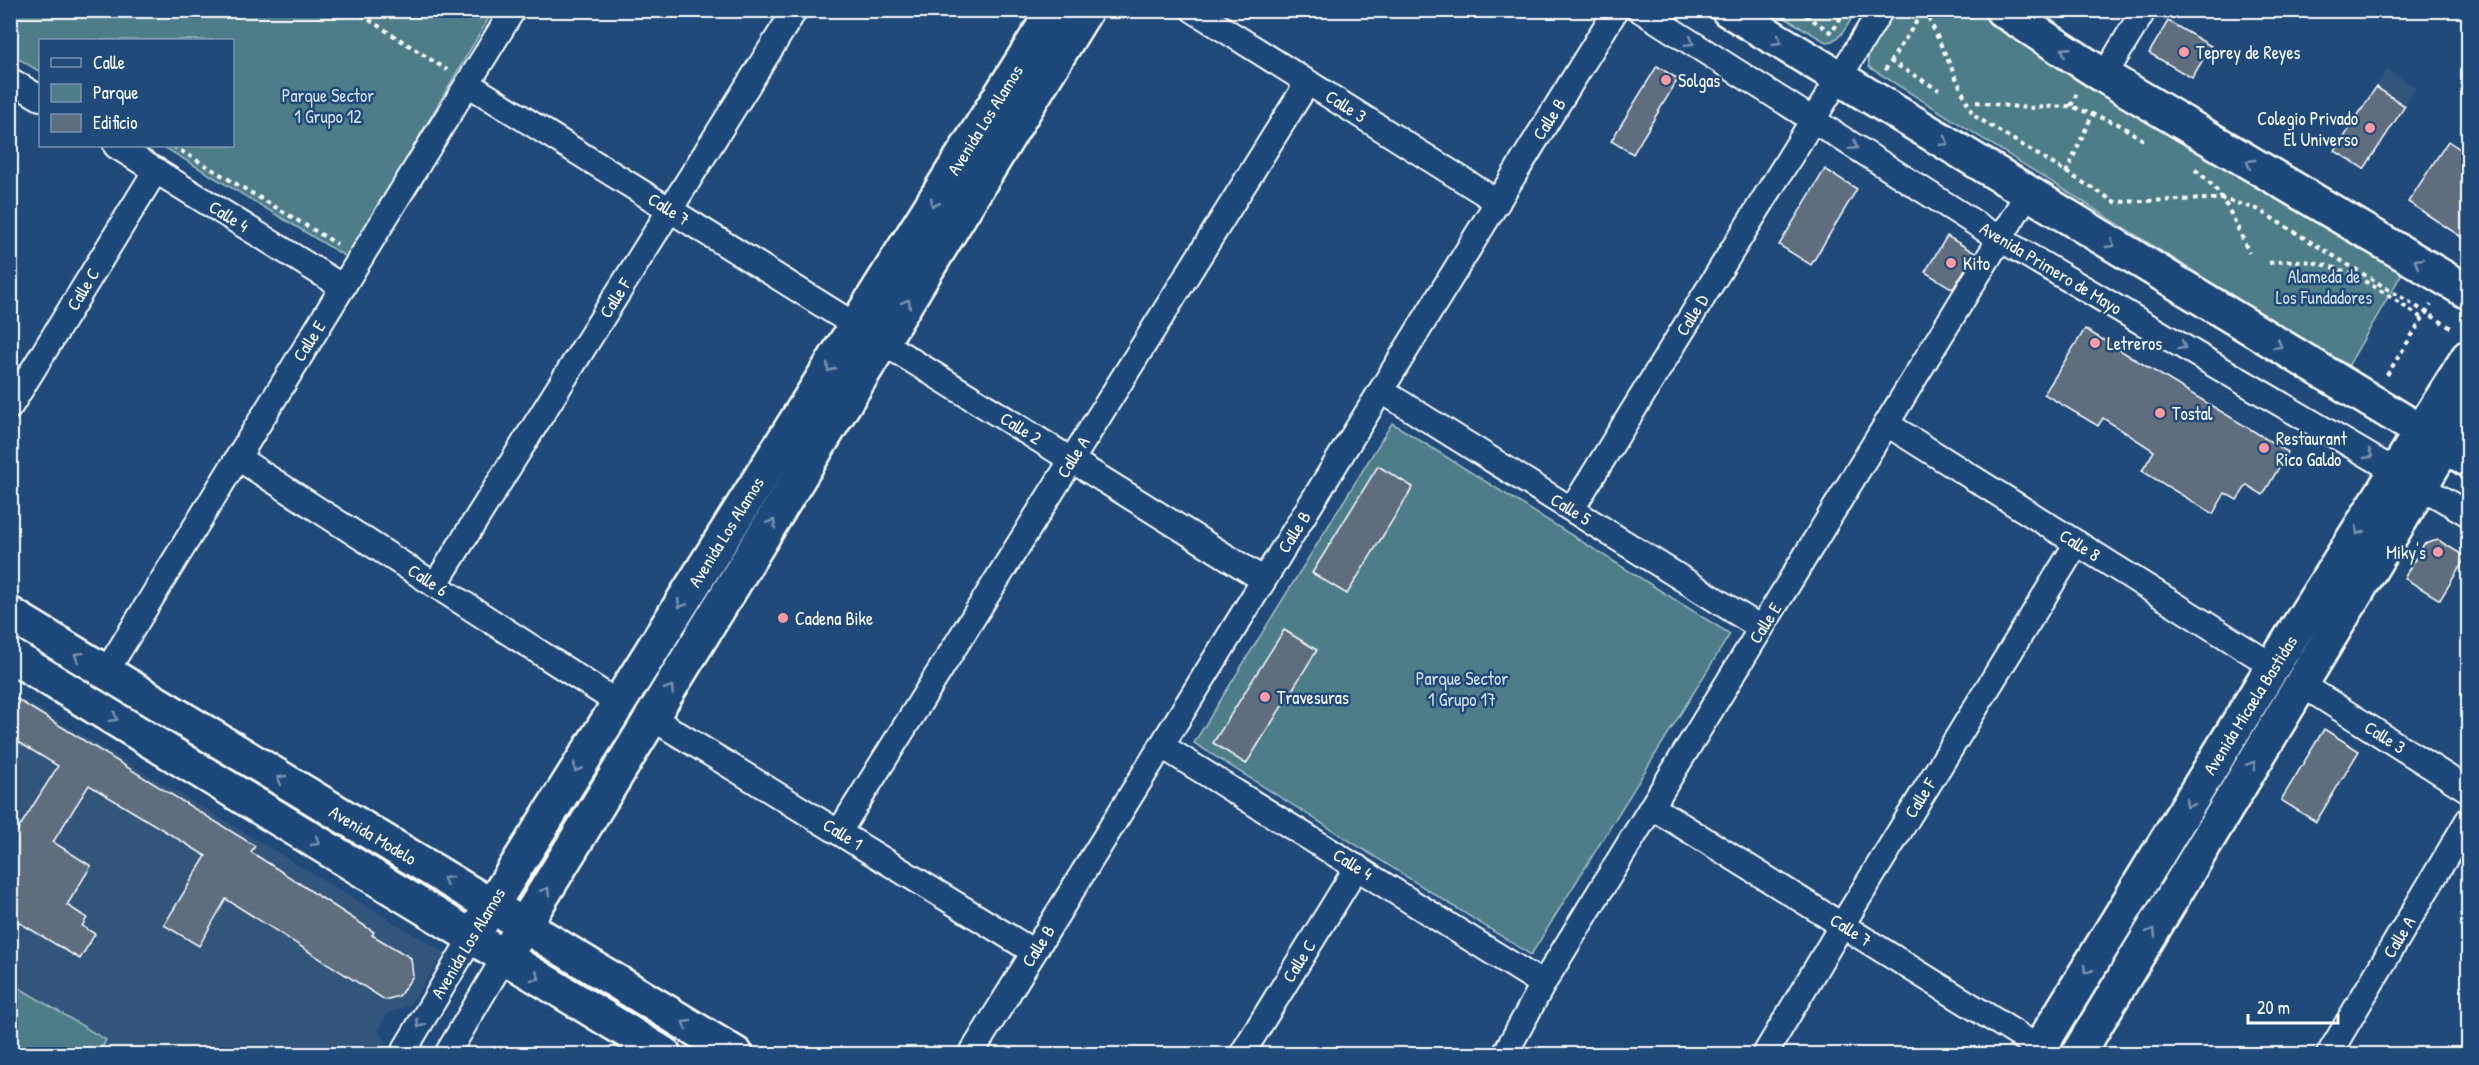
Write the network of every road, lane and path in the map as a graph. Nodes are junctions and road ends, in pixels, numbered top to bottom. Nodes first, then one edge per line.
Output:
1 (354, 10) edge
2 (513, 10) edge
3 (795, 10) edge
4 (1054, 10) edge
5 (1086, 10) edge
6 (1193, 10) edge
7 (1616, 10) edge
8 (1640, 10) edge
9 (1728, 10) edge
10 (1797, 10) edge
11 (1881, 10) edge
12 (1924, 10) edge
13 (2002, 10) edge
14 (2144, 10) edge
15 (1832, 33) dead end
16 (1890, 61) junction
17 (2104, 76) junction
18 (1839, 78) junction
19 (10, 80) edge
20 (1308, 82) junction
21 (468, 84) junction
22 (1939, 90) dead end
23 (1868, 96) junction
24 (39, 97) edge
25 (1976, 102) dead end
26 (2094, 113) junction
27 (1812, 120) junction
28 (2145, 141) dead end
29 (118, 147) edge
30 (175, 147) edge
31 (2192, 167) dead end
32 (156, 170) junction
33 (2066, 173) junction
34 (2038, 199) junction
35 (2223, 199) junction
36 (1498, 202) junction
37 (670, 210) junction
38 (2000, 239) junction
39 (348, 250) dead end
40 (2249, 253) dead end
41 (2269, 263) dead end
42 (2458, 285) edge
43 (343, 287) junction
44 (2426, 313) junction
45 (2423, 319) junction
46 (870, 334) junction
47 (2464, 346) edge
48 (1382, 390) junction
49 (2371, 401) junction
50 (10, 408) edge
51 (2469, 408) edge
52 (1887, 424) junction
53 (2445, 446) edge
54 (238, 458) junction
55 (1072, 460) junction
56 (2409, 478) junction
57 (1572, 509) junction
58 (2469, 514) edge
59 (2078, 543) junction
60 (1264, 580) junction
61 (435, 585) junction
62 (10, 614) edge
63 (1761, 628) junction
64 (10, 655) edge
65 (2273, 666) junction
66 (106, 672) junction
67 (2301, 684) junction
68 (618, 703) junction
69 (652, 718) junction
70 (1162, 746) junction
71 (2469, 790) edge
72 (1652, 807) junction
73 (2469, 820) edge
74 (839, 831) junction
75 (1357, 867) junction
76 (490, 906) junction
77 (1842, 924) junction
78 (524, 926) junction
79 (472, 937) junction
80 (1034, 952) junction
81 (504, 958) junction
82 (1543, 984) junction
83 (2042, 1052) edge
84 (402, 1054) edge
85 (447, 1054) edge
86 (664, 1054) edge
87 (736, 1054) edge
88 (971, 1054) edge
89 (1242, 1054) edge
90 (1505, 1054) edge
91 (1765, 1054) edge
92 (2078, 1054) edge
93 (2329, 1054) edge

1 - 21 path
2 - 21 street, Calle E
3 - 37 street, Calle F
4 -> 46 street, Avenida Los Alamos
46 -> 5 street, Avenida Los Alamos
6 - 20 street, Calle 3
7 - 36 street, Calle B
8 -> 27 street, Avenida Primero de Mayo
9 -> 18 street
10 - 15 path
11 - 18 street, Calle D
12 - 16 path
12 - 33 path
17 -> 13 street
14 - 17 street
16 - 22 path
16 - 23 path
42 -> 17 street
18 - 23 street
18 - 27 street, Calle D
19 - 24 street
20 - 36 street, Calle 3
20 - 55 street, Calle A
21 - 37 street, Calle 7
21 - 43 street, Calle E
23 -> 34 street
25 - 26 path
26 - 28 path
26 - 33 path
27 -> 38 street, Avenida Primero de Mayo
27 - 57 street, Calle D
29 - 32 street, Calle 4
30 - 39 path
31 - 35 path
32 - 43 street, Calle 4
32 - 50 street, Calle C
33 - 34 path
33 - 35 path
34 - 38 street, Calle E
34 -> 49 street
35 - 40 path
35 - 44 path
36 - 48 street, Calle B
37 - 46 street, Calle 7
37 - 61 street, Calle F
38 - 52 street, Calle E
38 -> 56 street, Avenida Primero de Mayo
41 - 45 path
42 - 44 path
43 - 54 street, Calle E
44 - 45 path
44 - 47 path
45 - 49 path
46 - 55 street, Calle 2
46 -> 68 street, Avenida Los Alamos
69 -> 46 street, Avenida Los Alamos
47 - 53 street, Avenida Micaela Bastidas
48 - 57 street, Calle 5
48 - 60 street, Calle B
49 - 53 street
51 - 53 street, Avenida Micaela Bastidas
52 - 59 street, Calle 8
52 - 63 street, Calle E
53 - 56 street, Avenida Micaela Bastidas
54 - 61 street, Calle 6
54 - 66 street, Calle E
55 - 60 street, Calle 2
55 - 74 street, Calle A
56 - 58 street, Avenida Primero de Mayo
56 -> 65 street, Avenida Micaela Bastidas
56 - 67 street, Avenida Micaela Bastidas
57 - 63 street, Calle 5
59 - 65 street, Calle 8
59 - 77 street, Calle F
60 - 70 street, Calle B
61 - 68 street, Calle 6
66 -> 62 street, Avenida Modelo
63 - 72 street, Calle E
64 -> 79 street, Avenida Modelo
65 -> 83 street, Avenida Micaela Bastidas
76 -> 66 street, Avenida Modelo
67 - 71 street, Calle 3
92 -> 67 street, Avenida Micaela Bastidas
68 -> 76 street, Avenida Los Alamos
69 - 74 street, Calle 1
78 -> 69 street, Avenida Los Alamos
70 - 75 street, Calle 4
70 - 80 street, Calle B
72 - 77 street, Calle 7
72 - 82 street, Calle E
73 - 93 street, Calle A
74 - 80 street, Calle 1
75 - 82 street, Calle 4
75 - 89 street, Calle C
76 - 78 street, Avenida Modelo
76 - 79 street, Avenida Los Alamos
77 - 83 street, Calle 7
77 - 91 street, Calle F
78 - 81 street, Avenida Los Alamos
87 -> 78 street, Avenida Modelo
79 - 81 street, Avenida Modelo
79 -> 84 street, Avenida Los Alamos
80 - 88 street, Calle B
81 - 85 street, Avenida Los Alamos
81 -> 86 street, Avenida Modelo
82 - 90 street, Calle E

